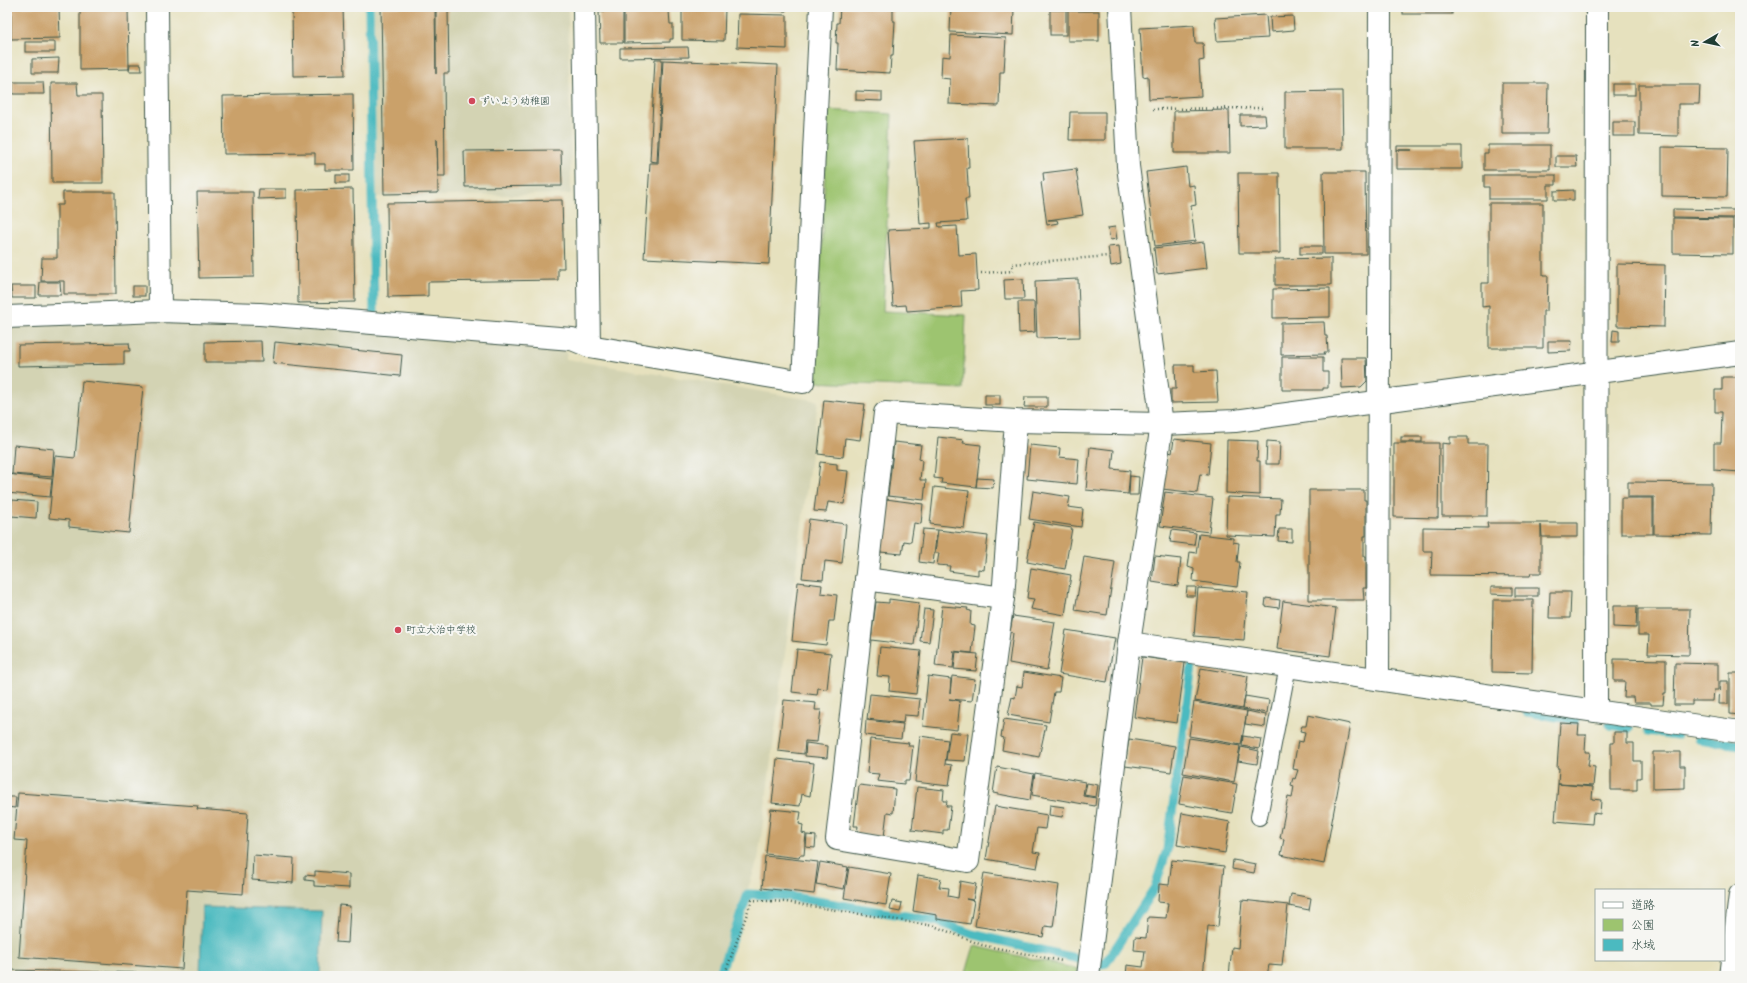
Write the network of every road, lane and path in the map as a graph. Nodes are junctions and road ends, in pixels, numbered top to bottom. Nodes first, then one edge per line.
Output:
1 (157, 7) edge
2 (584, 7) edge
3 (821, 7) edge
4 (1120, 7) edge
5 (1380, 7) edge
6 (1597, 7) edge
7 (1262, 108) dead end
8 (1125, 109) junction
9 (1109, 256) dead end
10 (981, 274) dead end
11 (160, 311) junction
12 (7, 317) edge
13 (589, 346) junction
14 (1740, 353) edge
15 (1597, 372) junction
16 (1380, 401) junction
17 (1016, 421) junction
18 (1162, 424) junction
19 (866, 579) junction
20 (1003, 598) junction
21 (1129, 643) junction
22 (1288, 666) junction
23 (1378, 679) junction
24 (1596, 711) junction
25 (1740, 732) edge
26 (1259, 817) dead end
27 (1740, 895) edge
28 (1089, 972) edge
29 (724, 976) edge
30 (1730, 976) edge

1 - 11 street
2 - 13 street
3 - 13 street
4 - 8 street
5 - 16 street
6 - 15 street
7 - 8 path
8 - 18 street
9 - 10 path
11 - 12 street
11 - 13 street
14 - 15 street
15 - 16 street
15 - 24 street
16 - 18 street
16 - 23 street
17 - 18 street
17 - 19 street
17 - 20 street
18 - 21 street
19 - 20 street
19 - 20 street
21 - 22 street
21 - 28 street
22 - 23 street
22 - 26 lane
23 - 24 street
24 - 25 street
27 - 30 street
28 - 29 path

